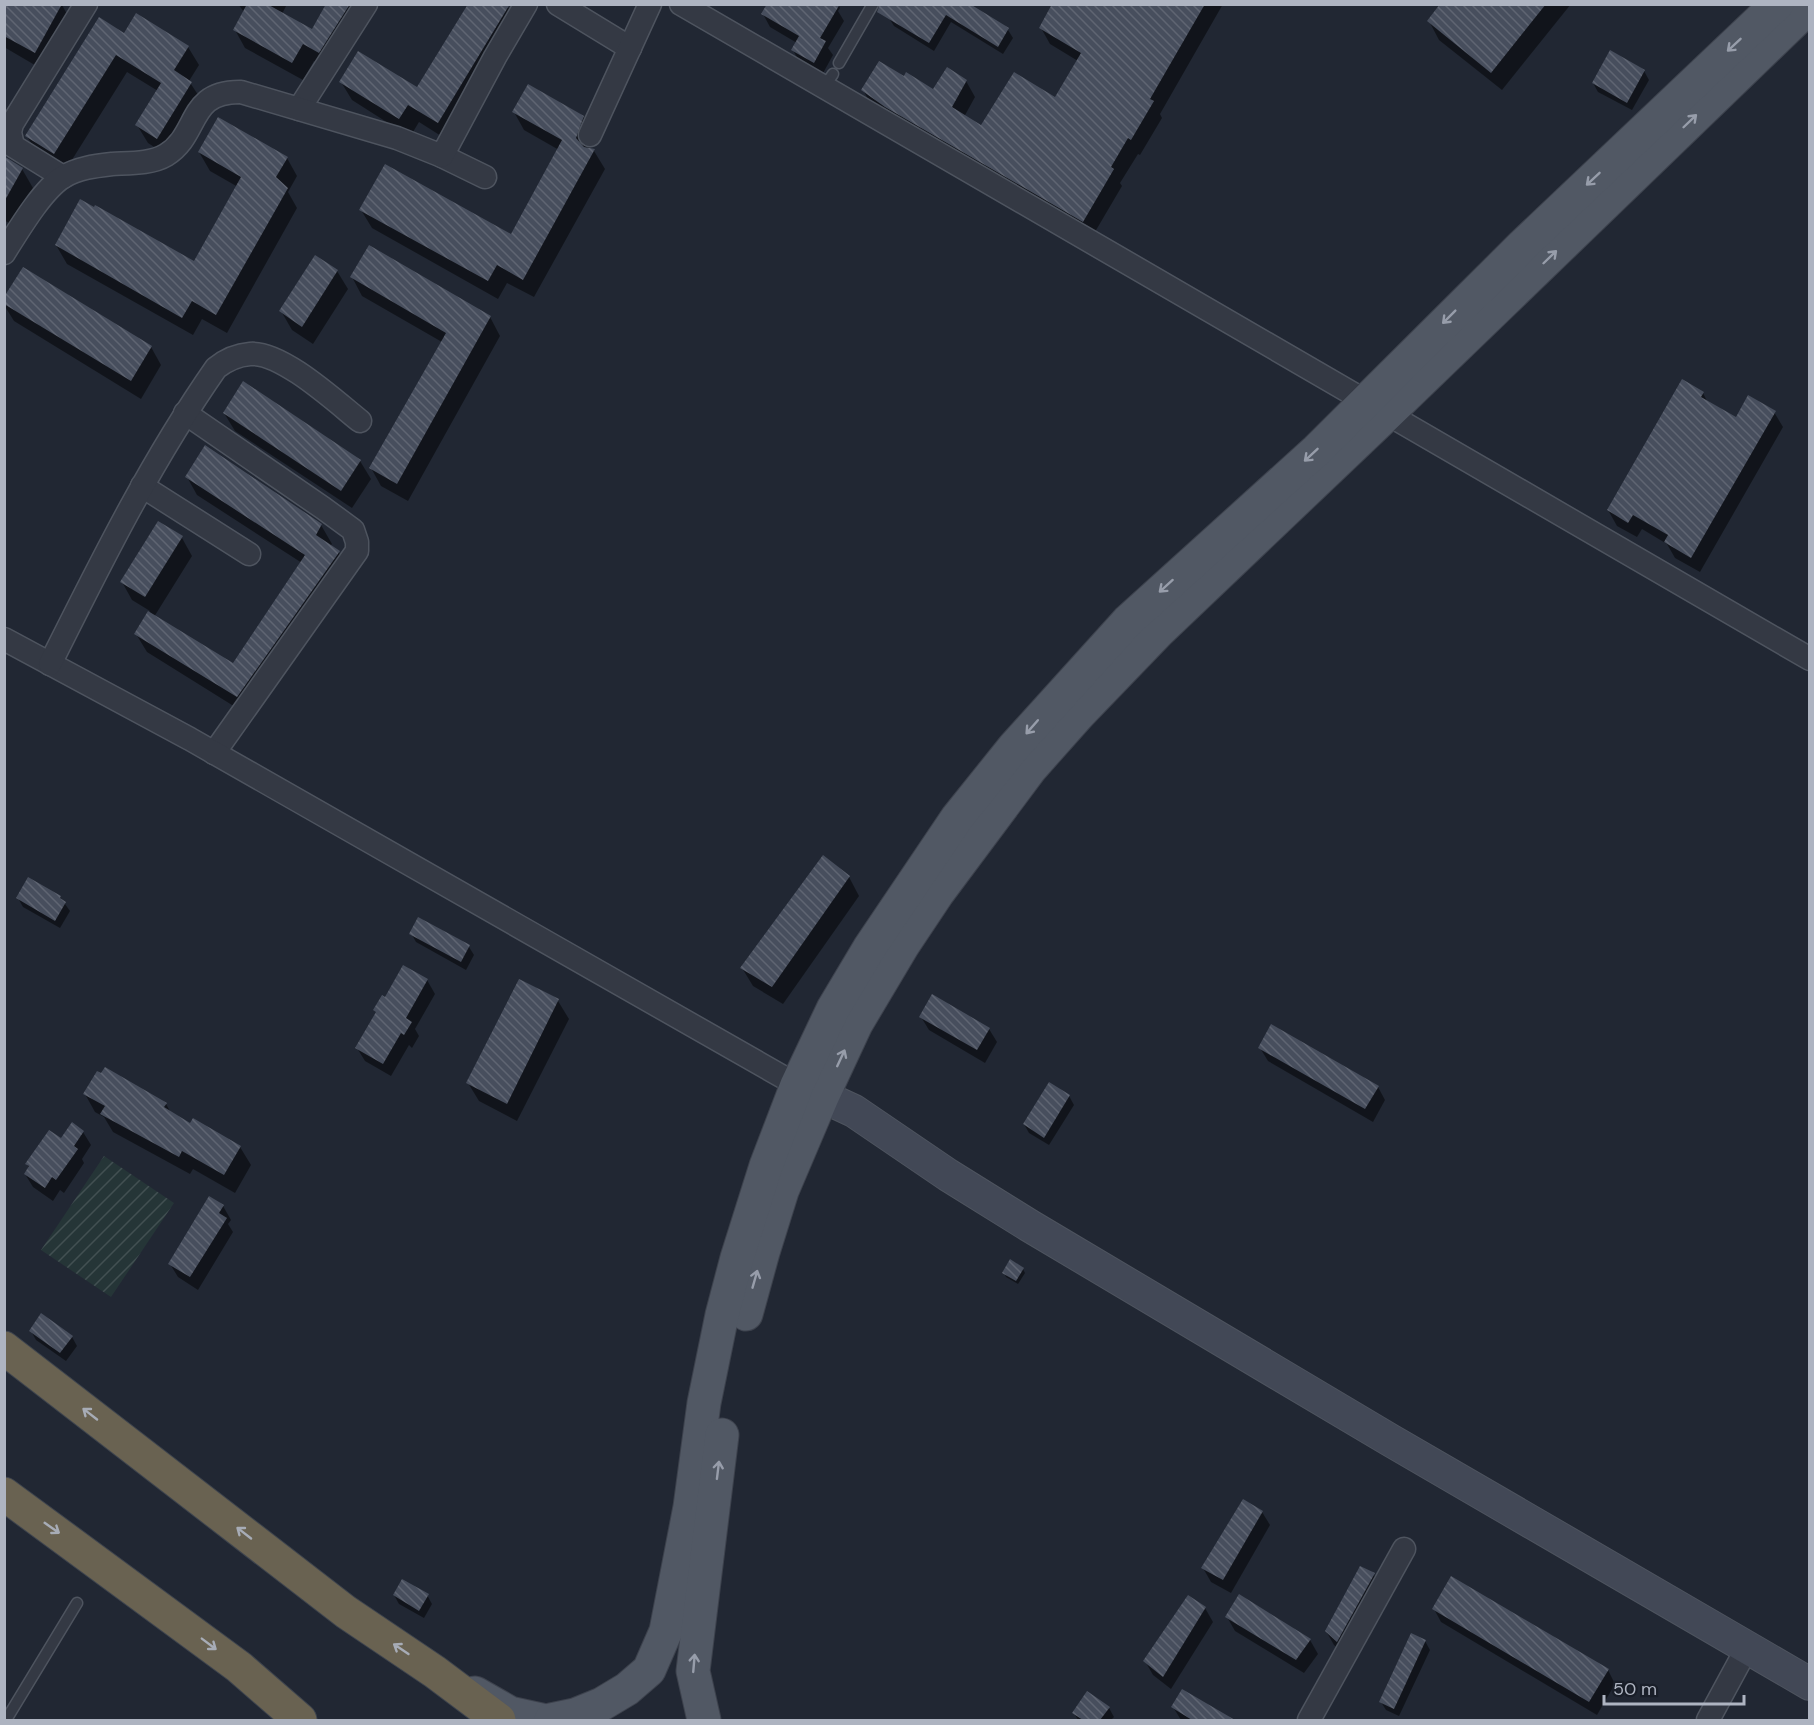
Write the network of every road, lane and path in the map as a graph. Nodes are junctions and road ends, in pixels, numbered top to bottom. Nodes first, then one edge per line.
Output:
1 (86, 4) edge
2 (366, 4) edge
3 (526, 4) edge
4 (558, 4) edge
5 (650, 4) edge
6 (681, 4) edge
7 (873, 4) edge
8 (1777, 4) edge
9 (1809, 6) edge
10 (630, 48) junction
11 (839, 63) dead end
12 (299, 109) junction
13 (590, 135) dead end
14 (442, 156) junction
15 (63, 177) junction
16 (485, 177) dead end
17 (8, 240) edge
18 (1376, 407) junction
19 (185, 413) junction
20 (360, 421) dead end
21 (142, 486) junction
22 (249, 554) dead end
23 (4, 639) edge
24 (1809, 659) edge
25 (50, 664) junction
26 (214, 753) junction
27 (809, 1091) junction
28 (4, 1348) edge
29 (4, 1494) edge
30 (1404, 1549) dead end
31 (77, 1603) dead end
32 (1747, 1648) junction
33 (435, 1672) junction
34 (1809, 1684) edge
35 (6, 1720) edge
36 (300, 1720) edge
37 (499, 1720) edge
38 (542, 1720) edge
39 (551, 1720) edge
40 (704, 1720) edge
41 (1309, 1720) edge
42 (1708, 1720) edge

1 - 15 street
2 - 12 street
3 - 14 street
4 - 10 street
5 - 10 street
6 - 18 street
7 - 11 lane
8 -> 18 main road
18 -> 9 main road
10 - 13 street
12 - 14 street
12 - 15 street
14 - 16 street
15 - 17 street
18 - 24 street
18 - 27 main road
19 - 20 street
19 - 21 street
19 - 26 street
21 - 22 street
21 - 25 street
23 - 25 street
25 - 26 street
26 - 27 street
27 - 32 street
27 - 39 main road
40 -> 27 main road
33 -> 28 highway
29 -> 36 highway
30 - 41 street
31 - 35 lane
32 - 34 street
32 - 42 street
33 - 37 highway
33 - 38 main road

